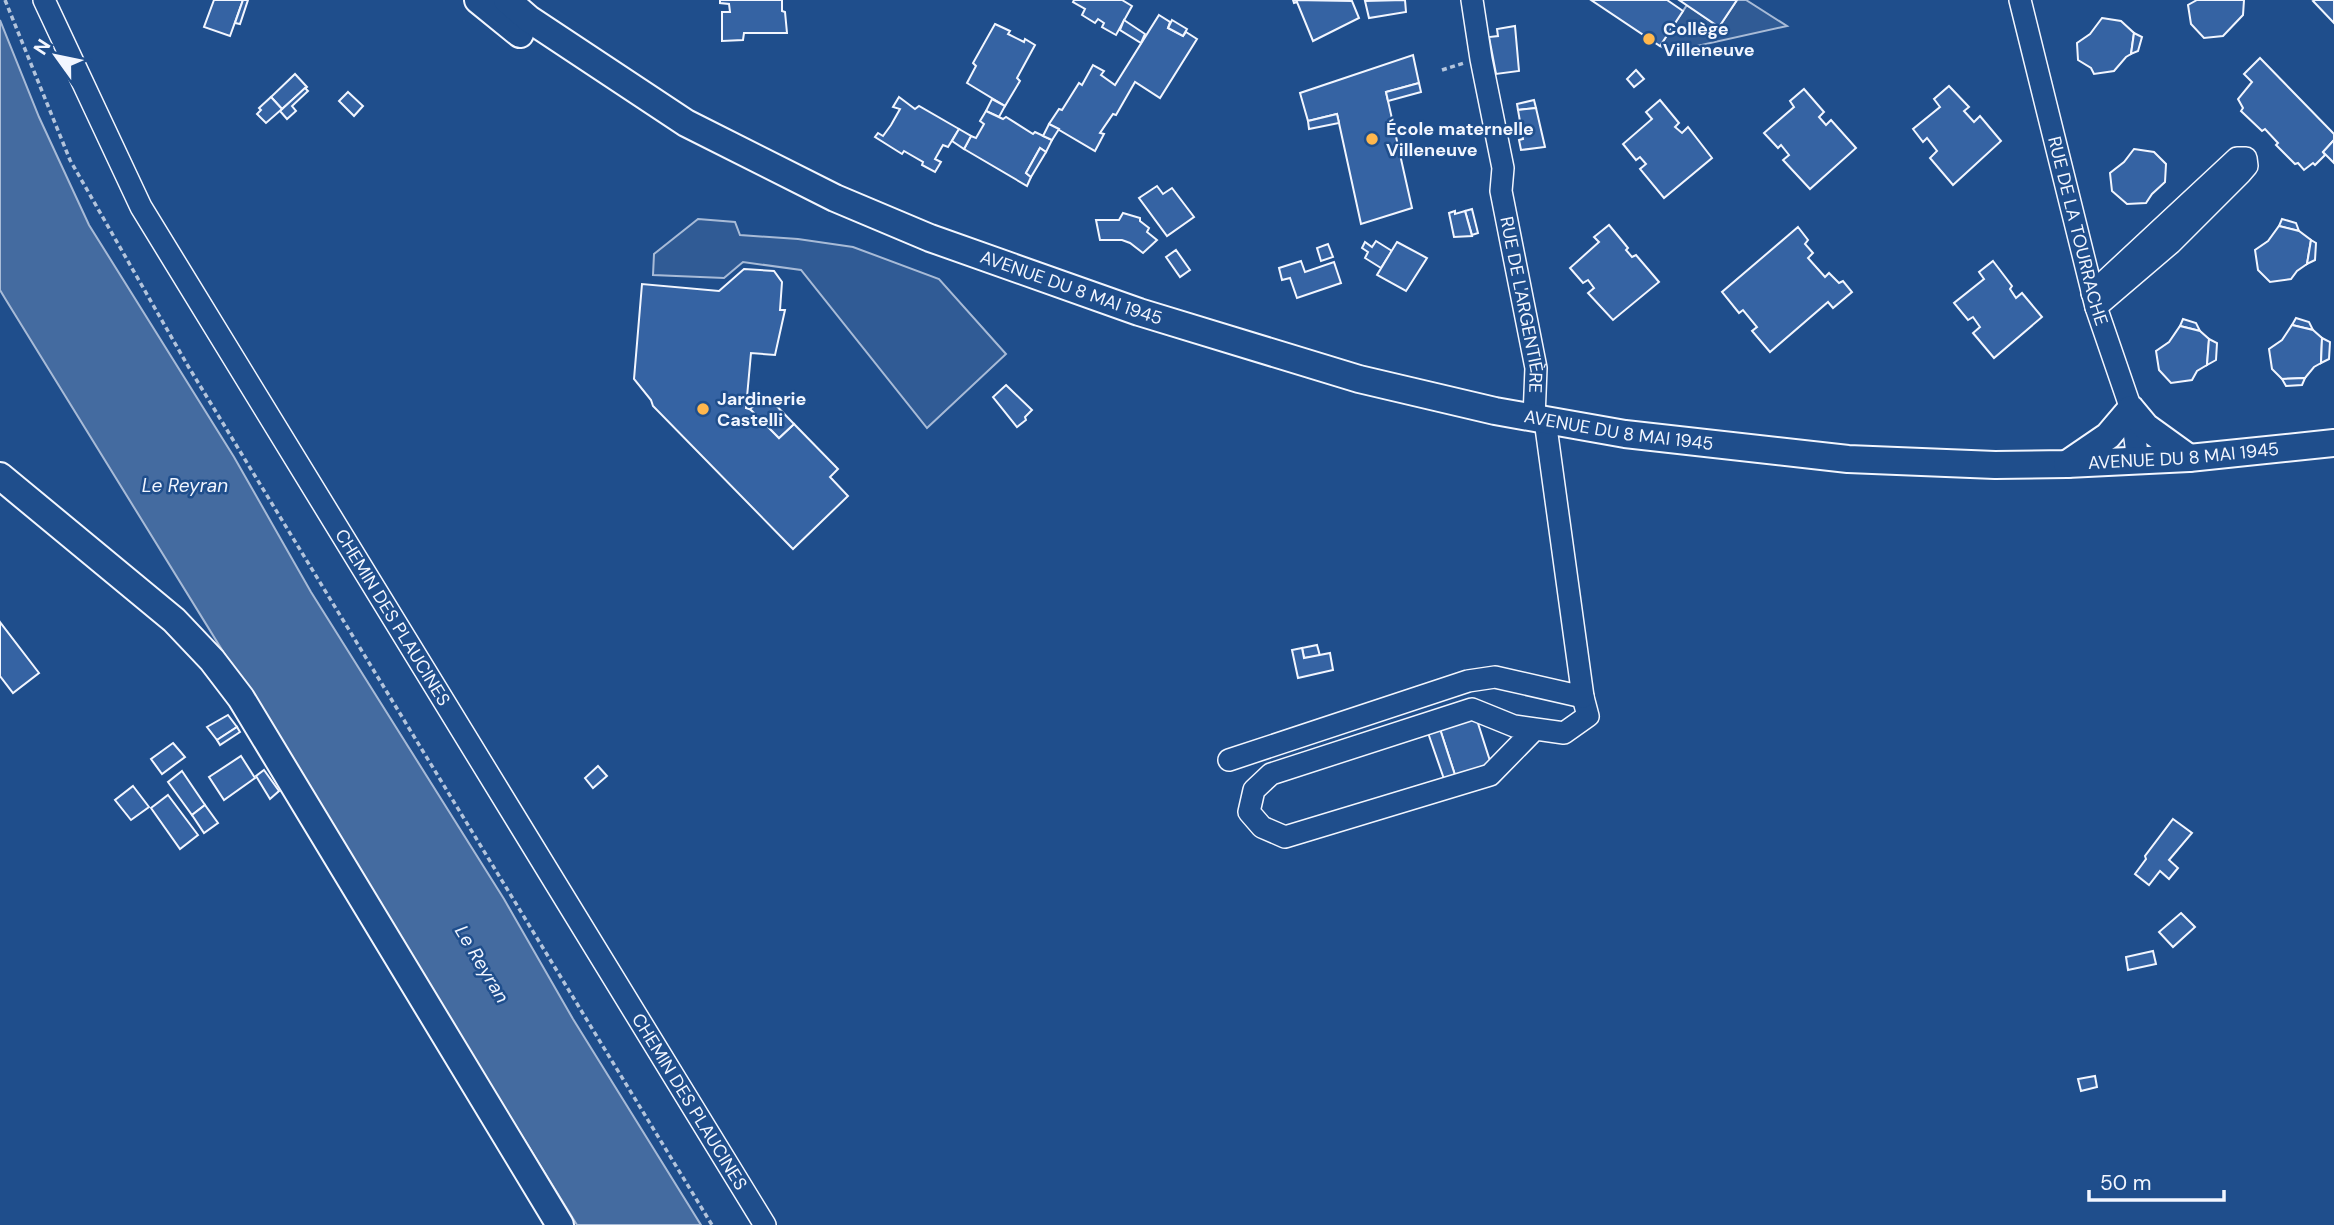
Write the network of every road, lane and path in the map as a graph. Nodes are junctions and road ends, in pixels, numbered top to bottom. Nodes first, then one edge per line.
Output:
1 (5, 0) edge
2 (44, 0) edge
3 (478, 0) edge
4 (507, 0) edge
5 (1460, 0) edge
6 (1472, 0) edge
7 (2020, 0) edge
8 (1469, 61) junction
9 (1443, 70) dead end
10 (1502, 191) junction
11 (930, 238) junction
12 (2094, 300) junction
13 (2131, 409) junction
14 (1539, 419) junction
15 (2334, 443) edge
16 (2189, 458) junction
17 (2138, 461) junction
18 (2067, 464) junction
19 (0, 476) edge
20 (1583, 697) junction
21 (1535, 729) junction
22 (1229, 760) dead end
23 (560, 1225) edge
24 (712, 1225) edge
25 (765, 1225) edge

1 - 24 path
2 - 25 street, CHEMIN DES PLAUCINES
3 - 11 main road, AVENUE DU 8 MAI 1945
4 - 11 main road, AVENUE DU 8 MAI 1945
5 - 8 street, RUE DE L'ARGENTIÈRE
6 - 10 street, RUE DE L'ARGENTIÈRE
7 - 12 street, RUE DE LA TOURRACHE
8 - 9 path
8 - 10 street, RUE DE L'ARGENTIÈRE
10 - 14 street, RUE DE L'ARGENTIÈRE
11 - 14 main road, AVENUE DU 8 MAI 1945
12 - 12 street
12 - 13 street, RUE DE LA TOURRACHE
13 - 16 main road
13 - 17 street, RUE DE LA TOURRACHE
13 - 18 main road
14 - 18 main road, AVENUE DU 8 MAI 1945
14 - 20 street, RUE DE L'ARGENTIÈRE
15 - 16 main road, AVENUE DU 8 MAI 1945
16 - 17 main road, AVENUE DU 8 MAI 1945
17 - 18 main road, AVENUE DU 8 MAI 1945
19 - 23 main road
20 - 21 street
20 - 22 street
21 - 21 street

